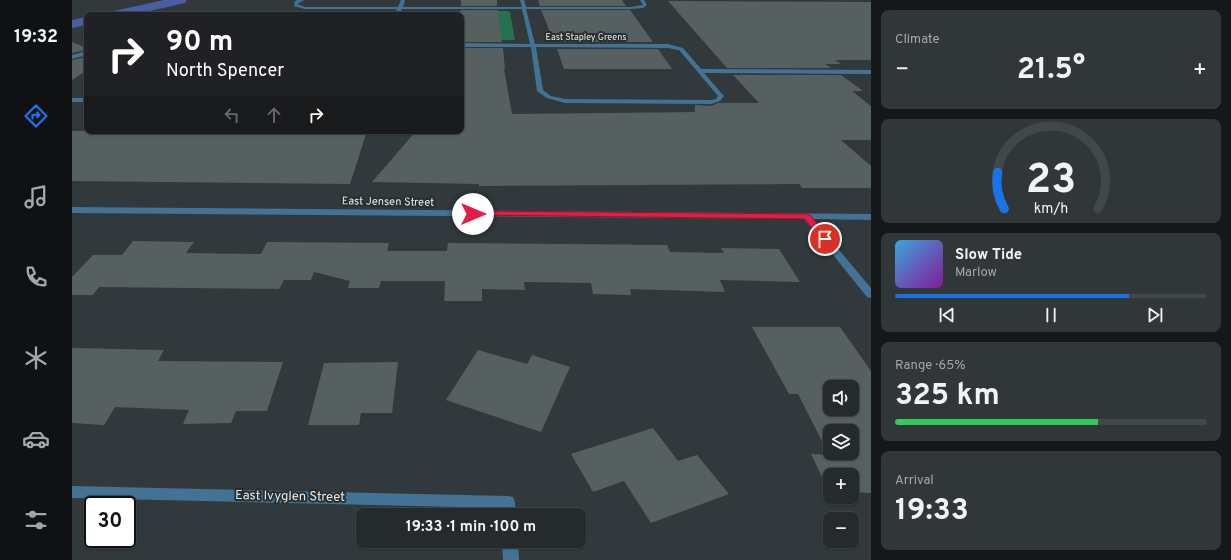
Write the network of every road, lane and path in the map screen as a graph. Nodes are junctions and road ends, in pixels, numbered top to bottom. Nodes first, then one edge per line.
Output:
1 (302, 0) edge
2 (403, 0) edge
3 (522, 0) edge
4 (642, 0) edge
5 (400, 8) junction
6 (524, 8) junction
7 (398, 12) edge
8 (464, 45) edge
9 (533, 45) junction
10 (84, 54) edge
11 (72, 57) edge
12 (700, 71) junction
13 (869, 74) edge
14 (72, 100) edge
15 (84, 100) edge
16 (72, 210) edge
17 (807, 217) junction
18 (871, 217) edge
19 (871, 295) edge
20 (72, 492) edge
21 (483, 508) edge
22 (510, 548) edge
23 (511, 560) edge

1 - 5 street
2 - 5 street
3 - 6 street
4 - 6 street
5 - 6 street
5 - 7 street
6 - 9 street
8 - 9 street, East Stapley Greens
9 - 12 street, East Stapley Greens
9 - 12 street, East Stapley Greens
10 - 11 street
12 - 13 street
14 - 15 street
16 - 17 street, East Jensen Street
17 - 18 street, East Jensen Street
17 - 19 street
20 - 21 street, East Ivyglen Street
22 - 23 street

